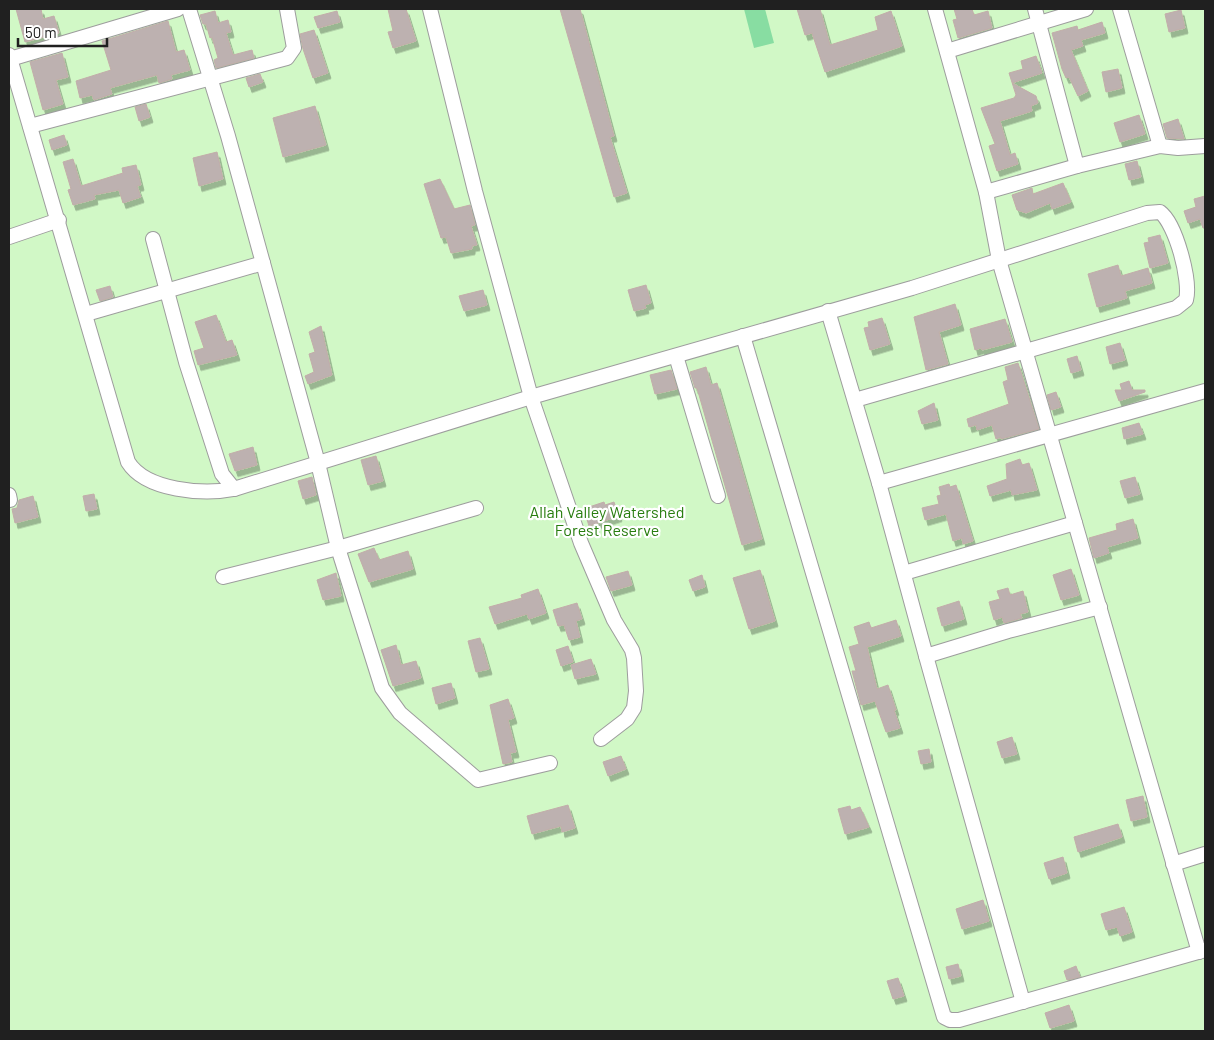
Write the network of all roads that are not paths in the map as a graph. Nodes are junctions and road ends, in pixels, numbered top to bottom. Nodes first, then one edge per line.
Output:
1 (178, 9) edge
2 (189, 9) edge
3 (288, 9) edge
4 (430, 9) edge
5 (935, 9) edge
6 (1035, 9) edge
7 (1086, 9) edge
8 (1120, 9) edge
9 (1039, 24) junction
10 (947, 51) junction
11 (10, 57) edge
12 (210, 78) junction
13 (30, 126) junction
14 (1160, 146) junction
15 (1205, 146) edge
16 (1077, 166) junction
17 (986, 192) junction
18 (59, 220) junction
19 (9, 237) edge
20 (154, 239) dead end
21 (999, 260) junction
22 (263, 263) junction
23 (167, 291) junction
24 (828, 311) junction
25 (86, 314) junction
26 (743, 336) junction
27 (1026, 353) junction
28 (676, 356) junction
29 (1205, 391) edge
30 (531, 398) junction
31 (855, 400) junction
32 (1050, 435) junction
33 (318, 464) junction
34 (879, 483) junction
35 (234, 489) junction
36 (718, 496) dead end
37 (476, 508) dead end
38 (1075, 523) junction
39 (338, 548) junction
40 (904, 573) junction
41 (223, 577) dead end
42 (1100, 607) junction
43 (926, 656) junction
44 (601, 739) dead end
45 (550, 763) dead end
46 (1205, 854) edge
47 (1173, 864) junction
48 (1202, 951) edge
49 (1023, 1002) junction

1 - 11 street
2 - 12 street
3 - 12 street
4 - 30 street
5 - 10 street
6 - 9 street
7 - 9 street
8 - 14 street
9 - 10 street
9 - 16 street
10 - 17 street
11 - 13 street
12 - 13 street
12 - 22 street
13 - 18 street
14 - 15 street
14 - 16 street
16 - 17 street
17 - 21 street
18 - 19 street
18 - 25 street
20 - 23 street
21 - 24 street
21 - 27 street
21 - 27 street
22 - 23 street
22 - 33 street
23 - 25 street
23 - 35 street
24 - 26 street
24 - 31 street
25 - 35 street
26 - 28 street
26 - 49 street
27 - 31 street
27 - 32 street
28 - 30 street
28 - 36 street
29 - 32 street
30 - 33 street
30 - 44 street
31 - 34 street
32 - 34 street
32 - 38 street
33 - 35 street
33 - 39 street
34 - 40 street
37 - 39 street
38 - 40 street
38 - 42 street
39 - 41 street
39 - 45 street
40 - 43 street
42 - 43 street
42 - 47 street
43 - 49 street
46 - 47 street
47 - 48 street
48 - 49 street

